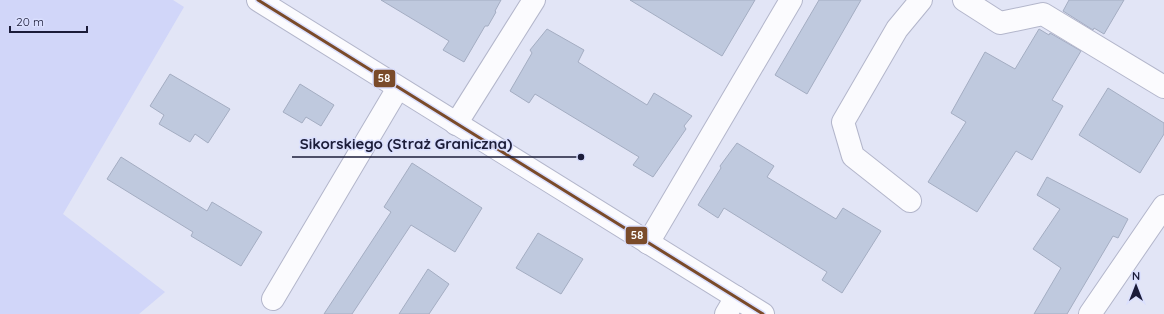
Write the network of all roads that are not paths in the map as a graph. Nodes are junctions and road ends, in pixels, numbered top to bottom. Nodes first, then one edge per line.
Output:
1 (258, 0) edge
2 (533, 0) edge
3 (791, 0) edge
4 (921, 0) edge
5 (964, 0) edge
6 (398, 88) junction
7 (1164, 88) edge
8 (456, 124) junction
9 (910, 202) dead end
10 (1164, 206) edge
11 (648, 242) junction
12 (273, 299) dead end
13 (731, 306) edge
14 (764, 314) edge
15 (1090, 314) edge

1 - 6 main road
2 - 8 main road
3 - 11 main road
4 - 9 main road
5 - 7 main road
6 - 8 main road
6 - 12 main road
8 - 11 main road
10 - 15 main road
11 - 13 main road
13 - 14 main road

